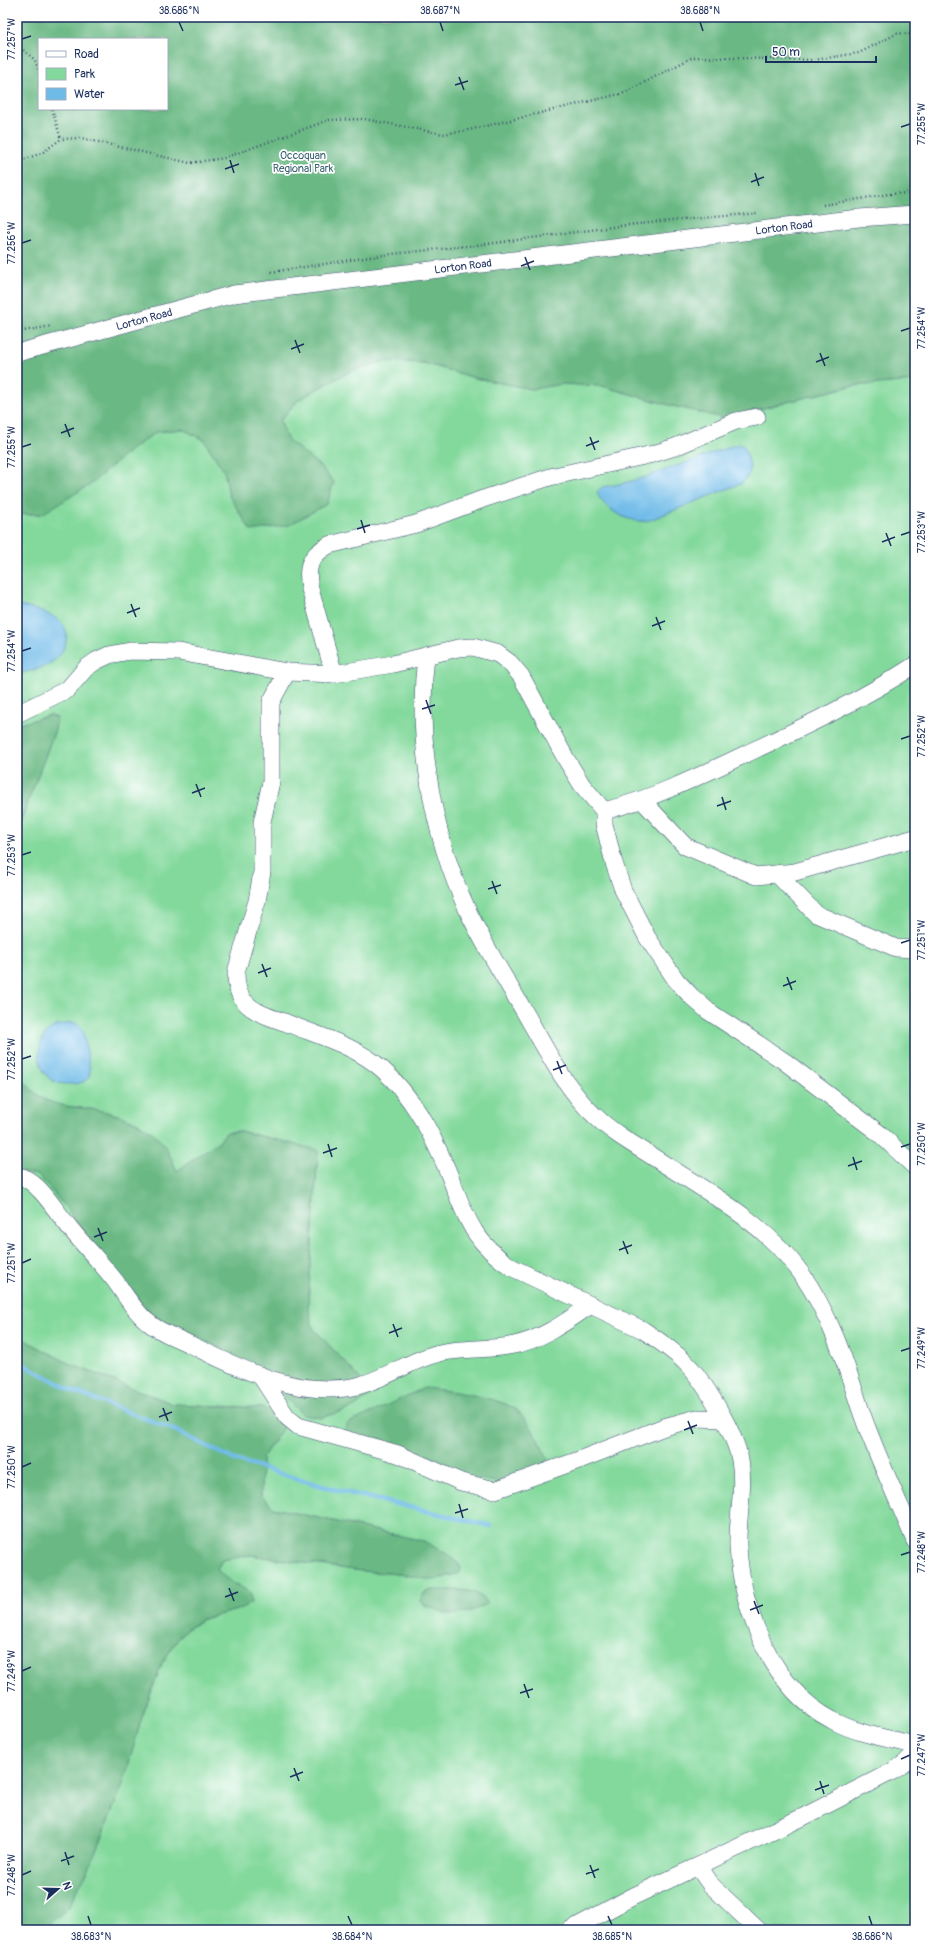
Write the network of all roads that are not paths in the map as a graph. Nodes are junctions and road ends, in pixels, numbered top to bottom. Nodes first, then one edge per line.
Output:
1 (915, 214) edge
2 (17, 353) edge
3 (757, 417) dead end
4 (426, 656) junction
5 (915, 665) edge
6 (287, 672) junction
7 (334, 674) junction
8 (17, 714) edge
9 (642, 800) junction
10 (604, 811) junction
11 (915, 838) edge
12 (777, 874) junction
13 (915, 949) edge
14 (915, 1166) edge
15 (23, 1177) dead end
16 (592, 1305) junction
17 (260, 1375) junction
18 (723, 1419) junction
19 (915, 1541) edge
20 (915, 1746) edge
21 (915, 1753) edge
22 (698, 1867) junction
23 (570, 1930) edge
24 (758, 1930) edge

1 - 2 street, Lorton Road
3 - 7 street
4 - 7 street
4 - 10 street
4 - 19 street
5 - 9 street
6 - 7 street
6 - 8 street
6 - 16 street
9 - 10 street
9 - 12 street
10 - 14 street
11 - 12 street
12 - 13 street
15 - 17 street
16 - 17 street
16 - 18 street
17 - 18 street
18 - 20 street
21 - 22 street
22 - 23 street
22 - 24 street

